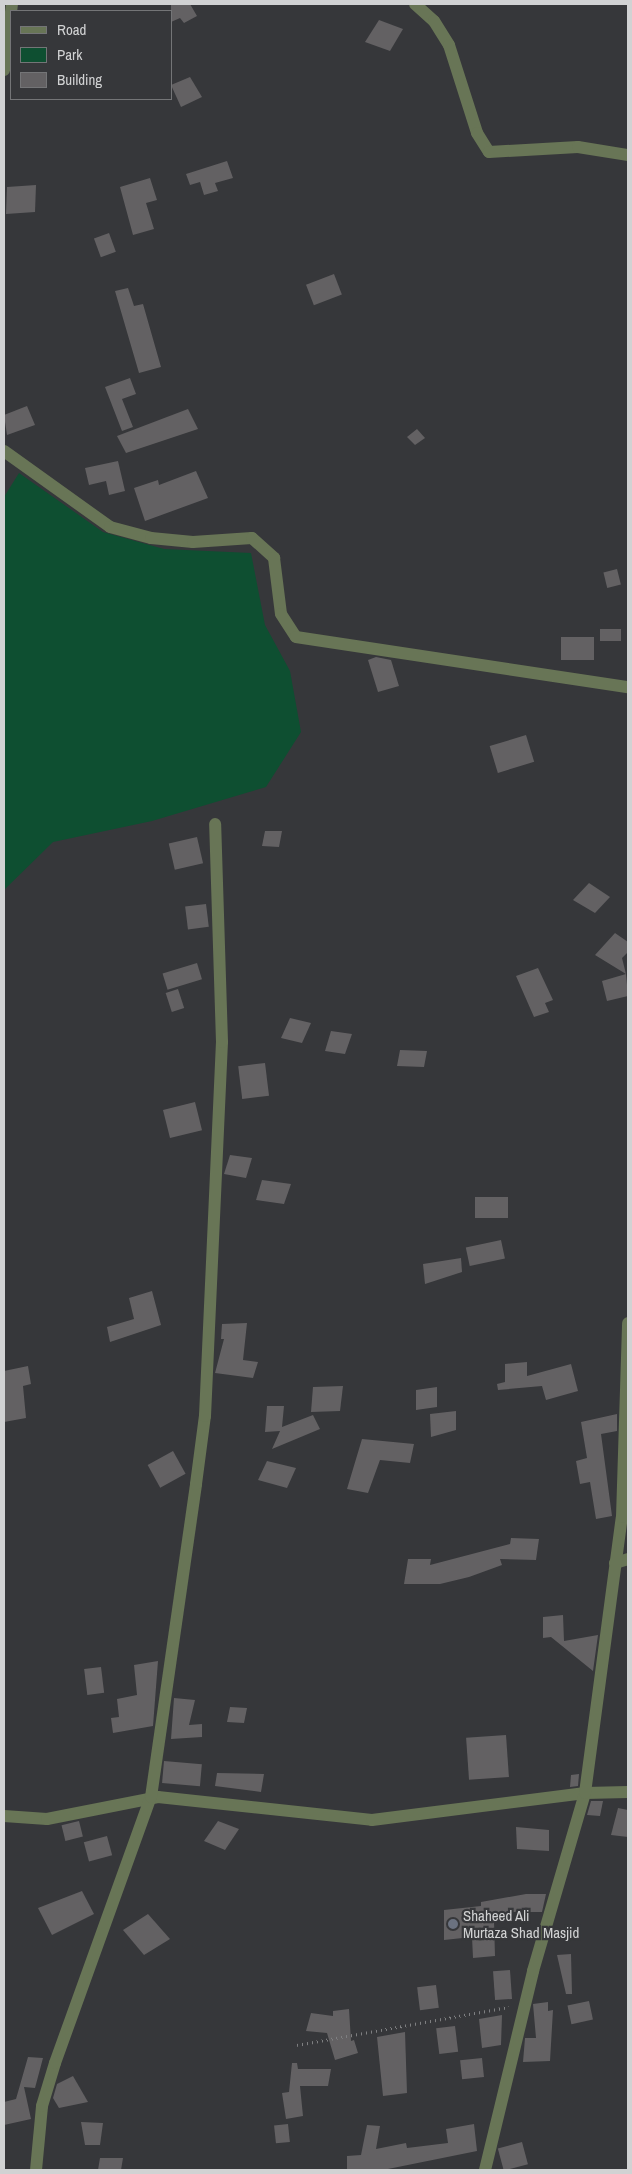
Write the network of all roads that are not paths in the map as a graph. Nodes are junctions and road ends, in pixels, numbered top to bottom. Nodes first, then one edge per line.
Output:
1 (415, 4) edge
2 (10, 20) edge
3 (4, 70) edge
4 (628, 155) edge
5 (4, 451) edge
6 (628, 687) edge
7 (215, 824) dead end
8 (628, 1323) edge
9 (625, 1496) edge
10 (628, 1559) edge
11 (615, 1563) junction
12 (628, 1792) edge
13 (585, 1793) junction
14 (150, 1797) junction
15 (4, 1816) edge
16 (36, 2170) edge
17 (485, 2170) edge

1 - 4 street
2 - 3 street
5 - 6 street
7 - 14 street
8 - 9 street
9 - 11 street
10 - 11 street
11 - 13 street
12 - 13 street
13 - 14 street
13 - 17 street
14 - 15 street
14 - 16 street

